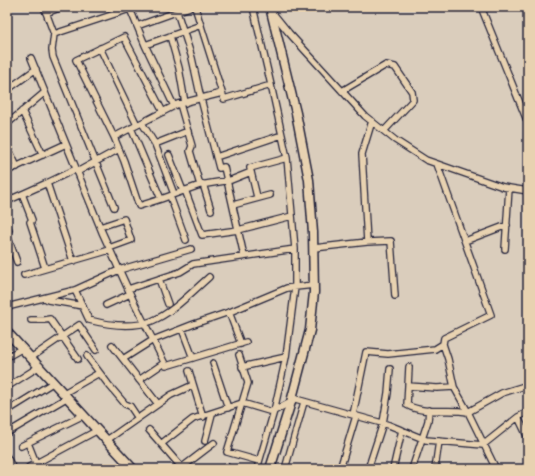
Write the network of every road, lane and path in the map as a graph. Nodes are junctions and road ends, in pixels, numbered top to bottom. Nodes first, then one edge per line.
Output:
1 (62, 7) edge
2 (190, 7) edge
3 (195, 7) edge
4 (252, 7) edge
5 (481, 7) edge
6 (133, 8) edge
7 (271, 8) edge
8 (122, 9) edge
9 (45, 10) edge
10 (177, 12) junction
11 (200, 25) junction
12 (137, 26) junction
13 (184, 31) junction
14 (54, 34) junction
15 (170, 36) junction
16 (145, 45) junction
17 (100, 48) junction
18 (31, 58) dead end
19 (36, 70) junction
20 (271, 85) junction
21 (7, 90) edge
22 (342, 91) junction
23 (45, 92) junction
24 (222, 93) junction
25 (201, 98) junction
26 (180, 104) junction
27 (22, 111) junction
28 (163, 112) junction
29 (372, 121) junction
30 (528, 123) edge
31 (7, 124) edge
32 (140, 124) junction
33 (131, 128) junction
34 (188, 131) junction
35 (384, 131) junction
36 (282, 135) junction
37 (114, 137) junction
38 (66, 144) junction
39 (155, 144) junction
40 (7, 145) edge
41 (119, 149) junction
42 (42, 155) junction
43 (169, 155) dead end
44 (216, 157) junction
45 (287, 158) junction
46 (96, 162) junction
47 (437, 164) junction
48 (17, 167) junction
49 (7, 171) edge
50 (76, 171) junction
51 (251, 172) junction
52 (227, 180) junction
53 (47, 183) junction
54 (201, 184) junction
55 (509, 188) junction
56 (184, 190) junction
57 (528, 191) edge
58 (22, 194) junction
59 (172, 195) junction
60 (270, 195) dead end
61 (258, 197) junction
62 (161, 198) junction
63 (7, 201) edge
64 (233, 205) junction
65 (114, 207) dead end
66 (210, 210) dead end
67 (292, 216) junction
68 (7, 225) edge
69 (507, 225) junction
70 (100, 227) junction
71 (238, 230) junction
72 (7, 234) edge
73 (186, 240) dead end
74 (465, 241) junction
75 (367, 242) junction
76 (314, 248) junction
77 (110, 249) junction
78 (191, 249) dead end
79 (295, 249) junction
80 (505, 249) dead end
81 (244, 256) junction
82 (73, 261) junction
83 (17, 262) dead end
84 (45, 268) junction
85 (119, 270) junction
86 (24, 275) dead end
87 (209, 277) dead end
88 (159, 279) junction
89 (314, 285) junction
90 (295, 287) junction
91 (76, 290) junction
92 (129, 291) junction
93 (395, 296) dead end
94 (45, 298) junction
95 (168, 304) dead end
96 (106, 305) dead end
97 (7, 306) edge
98 (83, 306) junction
99 (229, 312) junction
100 (31, 320) dead end
101 (145, 324) junction
102 (182, 329) junction
103 (7, 332) edge
104 (62, 336) junction
105 (153, 340) junction
106 (442, 344) junction
107 (112, 345) dead end
108 (22, 348) junction
109 (96, 350) dead end
110 (239, 355) dead end
111 (87, 356) dead end
112 (7, 357) edge
113 (286, 357) junction
114 (32, 358) junction
115 (193, 358) junction
116 (78, 359) dead end
117 (123, 359) junction
118 (164, 363) junction
119 (213, 363) dead end
120 (40, 366) junction
121 (242, 367) junction
122 (409, 367) dead end
123 (390, 369) dead end
124 (189, 371) dead end
125 (99, 373) junction
126 (139, 380) junction
127 (54, 382) junction
128 (528, 384) edge
129 (193, 385) junction
130 (408, 386) junction
131 (454, 386) junction
132 (7, 387) edge
133 (66, 395) junction
134 (291, 400) junction
135 (304, 402) junction
136 (242, 403) junction
137 (158, 404) junction
138 (228, 408) junction
139 (428, 410) junction
140 (7, 411) edge
141 (274, 411) junction
142 (468, 412) junction
143 (528, 412) edge
144 (212, 414) junction
145 (84, 415) junction
146 (353, 415) junction
147 (203, 417) junction
148 (518, 417) junction
149 (138, 418) junction
150 (383, 424) junction
151 (98, 430) junction
152 (149, 430) dead end
153 (402, 430) junction
154 (7, 433) edge
155 (421, 438) junction
156 (528, 438) edge
157 (107, 440) junction
158 (205, 441) dead end
159 (439, 441) junction
160 (28, 443) junction
161 (214, 443) dead end
162 (161, 444) junction
163 (484, 445) junction
164 (20, 446) dead end
165 (7, 457) edge
166 (259, 460) junction
167 (36, 463) junction
168 (29, 466) dead end
169 (10, 467) edge
170 (133, 469) edge
171 (181, 469) edge
172 (256, 469) edge
173 (270, 469) edge
174 (285, 469) edge
175 (340, 469) edge
176 (368, 469) edge
177 (393, 469) edge
178 (412, 469) edge
179 (435, 469) edge
180 (496, 469) edge

1 - 9 street
2 - 10 street
3 - 11 street
4 - 20 street
5 - 30 street
6 - 8 street
6 - 12 street
7 - 22 street
7 - 76 main road
8 - 14 street
9 - 14 street
10 - 12 street
10 - 13 street
11 - 13 street
11 - 24 street
12 - 16 street
13 - 15 street
13 - 25 street
14 - 46 street
15 - 16 street
15 - 26 street
16 - 26 street
17 - 28 street
17 - 32 street
17 - 37 street
18 - 19 street
19 - 21 street
19 - 23 street
20 - 24 street
20 - 36 street
22 - 29 street
22 - 35 street
23 - 27 street
23 - 38 street
24 - 25 street
25 - 26 street
25 - 44 street
26 - 28 street
26 - 34 street
27 - 31 street
27 - 42 street
28 - 32 street
29 - 35 street
29 - 75 street
32 - 33 street
32 - 39 street
33 - 37 street
33 - 62 street
34 - 39 street
34 - 54 street
35 - 47 street
36 - 44 street
36 - 45 street
37 - 41 street
38 - 42 street
38 - 50 street
39 - 59 street
40 - 48 street
41 - 46 street
41 - 62 street
42 - 48 street
43 - 56 street
44 - 52 street
45 - 51 street
45 - 67 street
46 - 50 street
46 - 65 street
47 - 55 street
47 - 74 street
48 - 49 street
50 - 53 street
50 - 70 street
51 - 52 street
51 - 61 street
52 - 54 street
52 - 64 street
53 - 58 street
53 - 82 street
54 - 56 street
54 - 66 street
55 - 57 street
55 - 69 street
56 - 59 street
56 - 71 street
58 - 63 street
58 - 84 street
59 - 62 street
59 - 73 street
60 - 61 street
61 - 64 street
64 - 71 street
67 - 71 street
67 - 79 street
68 - 72 street
69 - 74 street
69 - 80 street
70 - 77 street
70 - 77 street
71 - 81 street
72 - 83 street
74 - 106 street
75 - 76 street
75 - 93 street
76 - 89 main road
77 - 82 street
77 - 85 street
78 - 85 street
79 - 81 street
79 - 90 street
81 - 88 street
82 - 84 street
84 - 86 street
85 - 91 street
85 - 92 street
87 - 101 street
88 - 92 street
88 - 95 street
89 - 90 street
89 - 134 main road
90 - 99 street
90 - 113 street
91 - 94 street
91 - 98 street
92 - 96 street
92 - 101 street
94 - 97 street
94 - 98 street
98 - 101 street
99 - 102 street
99 - 115 street
100 - 104 street
101 - 105 street
102 - 105 street
102 - 115 street
103 - 108 main road
104 - 109 street
104 - 114 street
104 - 116 street
105 - 117 street
105 - 118 street
106 - 131 street
106 - 146 street
107 - 117 street
108 - 112 street
108 - 114 main road
110 - 121 street
111 - 125 street
113 - 121 street
113 - 141 street
114 - 120 main road
115 - 118 street
117 - 126 street
118 - 126 street
119 - 138 street
120 - 127 main road
120 - 132 street
121 - 136 street
122 - 130 street
123 - 150 street
124 - 129 street
125 - 133 street
125 - 149 street
126 - 137 street
127 - 133 main road
127 - 140 street
128 - 142 street
129 - 137 street
129 - 147 street
130 - 131 street
130 - 139 street
131 - 142 street
133 - 145 main road
133 - 154 street
134 - 135 street
134 - 141 street
134 - 173 main road
135 - 146 street
135 - 174 street
136 - 138 street
136 - 141 street
136 - 166 street
137 - 149 street
138 - 144 street
139 - 142 street
139 - 155 street
141 - 166 street
142 - 163 street
143 - 148 street
144 - 147 street
144 - 158 street
145 - 151 main road
145 - 160 street
146 - 150 street
146 - 175 street
147 - 162 street
148 - 156 street
148 - 163 street
149 - 157 street
150 - 153 street
150 - 176 street
151 - 157 main road
151 - 167 street
152 - 162 street
153 - 155 street
153 - 177 street
155 - 159 street
155 - 178 street
157 - 170 main road
159 - 163 street
159 - 179 street
160 - 164 street
160 - 167 street
161 - 171 street
162 - 171 street
163 - 180 street
165 - 169 street
166 - 172 street
167 - 168 street

